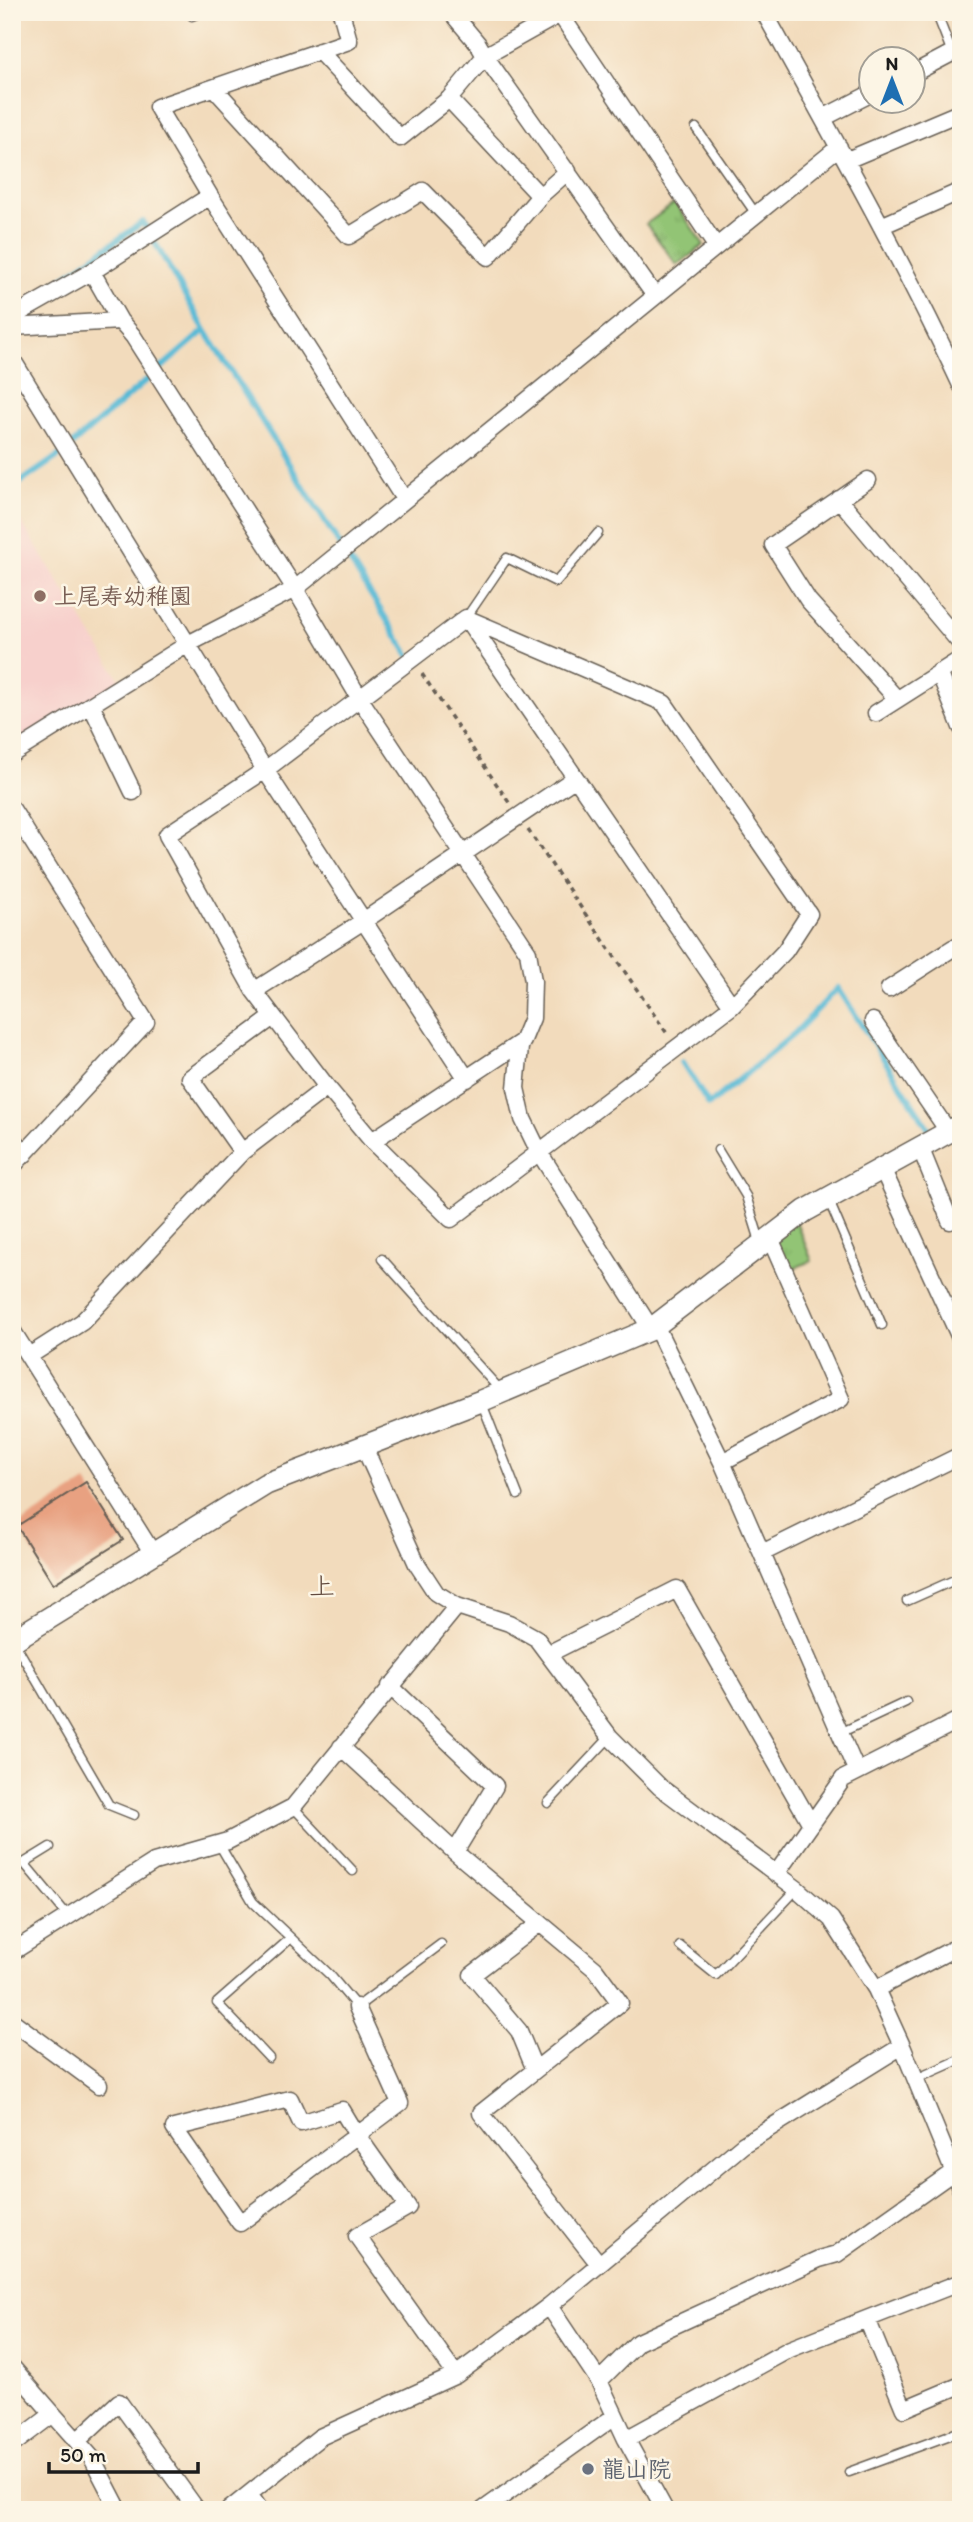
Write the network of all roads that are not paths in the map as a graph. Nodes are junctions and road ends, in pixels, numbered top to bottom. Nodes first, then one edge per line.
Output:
1 (202, 12) edge
2 (341, 12) edge
3 (451, 12) edge
4 (764, 12) edge
5 (936, 12) edge
6 (192, 16) dead end
7 (956, 50) edge
8 (320, 51) junction
9 (485, 56) junction
10 (928, 65) edge
11 (214, 88) junction
12 (449, 99) junction
13 (858, 100) edge
14 (961, 112) edge
15 (823, 118) junction
16 (696, 128) dead end
17 (843, 153) junction
18 (568, 171) junction
19 (961, 191) edge
20 (210, 195) junction
21 (540, 196) junction
22 (756, 214) junction
23 (881, 226) junction
24 (716, 246) junction
25 (92, 272) junction
26 (655, 296) junction
27 (12, 317) edge
28 (120, 321) junction
29 (12, 327) edge
30 (12, 359) edge
31 (961, 385) edge
32 (868, 480) dead end
33 (404, 499) junction
34 (839, 499) junction
35 (598, 533) dead end
36 (295, 589) junction
37 (466, 618) junction
38 (188, 644) junction
39 (961, 644) edge
40 (961, 659) edge
41 (939, 672) junction
42 (896, 698) junction
43 (360, 699) junction
44 (91, 705) junction
45 (876, 713) dead end
46 (961, 727) edge
47 (12, 754) edge
48 (265, 770) junction
49 (574, 779) junction
50 (133, 792) dead end
51 (12, 809) edge
52 (462, 856) junction
53 (365, 920) junction
54 (961, 947) edge
55 (889, 989) dead end
56 (254, 991) junction
57 (732, 1006) junction
58 (273, 1017) junction
59 (873, 1021) dead end
60 (523, 1041) junction
61 (467, 1079) junction
62 (327, 1087) junction
63 (955, 1128) edge
64 (12, 1137) edge
65 (372, 1141) junction
66 (920, 1147) junction
67 (718, 1150) dead end
68 (242, 1152) junction
69 (539, 1152) junction
70 (25, 1154) junction
71 (12, 1167) edge
72 (882, 1168) junction
73 (828, 1198) junction
74 (961, 1216) edge
75 (765, 1241) junction
76 (382, 1259) dead end
77 (882, 1325) dead end
78 (653, 1327) junction
79 (12, 1329) edge
80 (961, 1340) edge
81 (29, 1356) junction
82 (502, 1392) junction
83 (481, 1401) junction
84 (364, 1447) junction
85 (960, 1459) edge
86 (722, 1462) junction
87 (518, 1494) dead end
88 (152, 1552) junction
89 (762, 1553) junction
90 (961, 1577) edge
91 (907, 1601) dead end
92 (457, 1606) junction
93 (13, 1640) edge
94 (548, 1654) junction
95 (390, 1686) junction
96 (906, 1702) dead end
97 (961, 1719) edge
98 (840, 1733) junction
99 (610, 1737) junction
100 (341, 1747) junction
101 (857, 1772) junction
102 (548, 1803) dead end
103 (293, 1807) junction
104 (134, 1815) dead end
105 (811, 1824) junction
106 (219, 1844) junction
107 (50, 1847) dead end
108 (455, 1852) junction
109 (353, 1871) dead end
110 (776, 1874) junction
111 (797, 1889) junction
112 (68, 1916) junction
113 (540, 1923) junction
114 (291, 1938) junction
115 (441, 1944) dead end
116 (680, 1945) dead end
117 (961, 1945) edge
118 (12, 1952) edge
119 (876, 1989) junction
120 (357, 2007) junction
121 (12, 2021) edge
122 (902, 2046) junction
123 (269, 2058) dead end
124 (961, 2059) edge
125 (535, 2070) junction
126 (915, 2079) junction
127 (99, 2085) dead end
128 (357, 2135) junction
129 (953, 2172) junction
130 (961, 2190) edge
131 (599, 2264) junction
132 (961, 2282) edge
133 (549, 2306) junction
134 (867, 2319) junction
135 (12, 2367) edge
136 (456, 2375) junction
137 (599, 2381) junction
138 (961, 2385) edge
139 (52, 2414) junction
140 (615, 2416) junction
141 (961, 2431) edge
142 (626, 2439) junction
143 (77, 2441) junction
144 (12, 2445) edge
145 (849, 2472) dead end
146 (249, 2494) junction
147 (119, 2510) edge
148 (197, 2510) edge
149 (229, 2510) edge
150 (260, 2510) edge
151 (483, 2510) edge
152 (665, 2510) edge

1 - 6 lane
2 - 8 street
3 - 9 street
4 - 15 street
5 - 7 lane
7 - 10 street
8 - 11 street
8 - 12 street
9 - 12 street
9 - 18 street
9 - 24 street
11 - 20 street
11 - 21 street
12 - 21 street
13 - 15 street
14 - 17 street
15 - 17 street
16 - 22 lane
17 - 22 street
17 - 23 street
18 - 21 street
18 - 26 street
19 - 23 street
20 - 25 street
20 - 33 street
22 - 24 street
23 - 31 street
24 - 26 street
25 - 27 street
25 - 28 street
26 - 33 street
28 - 29 street
28 - 36 street
30 - 38 street
32 - 34 street
33 - 36 street
34 - 39 street
34 - 42 street
35 - 37 lane
36 - 38 street
36 - 43 street
37 - 43 street
37 - 49 street
37 - 57 street
38 - 44 street
38 - 48 street
40 - 41 street
41 - 42 street
41 - 46 street
42 - 45 street
43 - 48 street
43 - 52 street
44 - 47 street
44 - 50 street
48 - 53 street
48 - 56 street
49 - 52 street
49 - 57 street
51 - 70 street
52 - 53 street
52 - 60 street
53 - 56 street
53 - 61 street
54 - 55 street
56 - 58 street
57 - 69 street
58 - 62 street
58 - 68 street
59 - 63 street
60 - 61 street
60 - 69 street
61 - 65 street
62 - 65 street
62 - 68 street
63 - 66 street
64 - 70 street
65 - 69 street
66 - 72 street
66 - 74 street
67 - 75 lane
68 - 81 street
69 - 78 street
70 - 71 street
72 - 73 street
72 - 80 street
73 - 75 street
73 - 77 lane
75 - 78 street
75 - 86 street
76 - 82 lane
78 - 82 street
78 - 86 street
79 - 81 street
81 - 88 street
82 - 83 street
83 - 84 street
83 - 87 lane
84 - 88 street
84 - 92 street
85 - 89 street
86 - 89 street
88 - 93 street
89 - 98 street
90 - 91 lane
92 - 94 street
92 - 95 street
93 - 104 lane
94 - 99 street
94 - 105 street
95 - 100 street
95 - 108 street
96 - 98 lane
97 - 101 street
98 - 101 street
99 - 102 lane
99 - 110 street
100 - 103 street
100 - 108 street
101 - 105 street
103 - 106 street
103 - 109 lane
105 - 110 street
106 - 112 street
106 - 114 lane
107 - 112 lane
108 - 113 street
110 - 111 street
111 - 116 lane
111 - 119 street
112 - 118 street
113 - 125 street
113 - 125 street
114 - 120 lane
114 - 123 lane
115 - 120 lane
117 - 119 street
119 - 122 street
120 - 128 street
121 - 127 street
122 - 126 street
122 - 131 street
124 - 126 lane
125 - 131 street
126 - 129 street
128 - 128 street
128 - 136 street
129 - 130 street
129 - 137 street
131 - 133 street
132 - 134 street
133 - 136 street
133 - 137 street
134 - 138 street
134 - 142 street
135 - 139 street
136 - 146 street
137 - 140 street
139 - 143 street
139 - 144 street
140 - 142 street
140 - 151 street
141 - 145 lane
142 - 152 street
143 - 147 street
143 - 148 street
146 - 149 street
146 - 150 street

